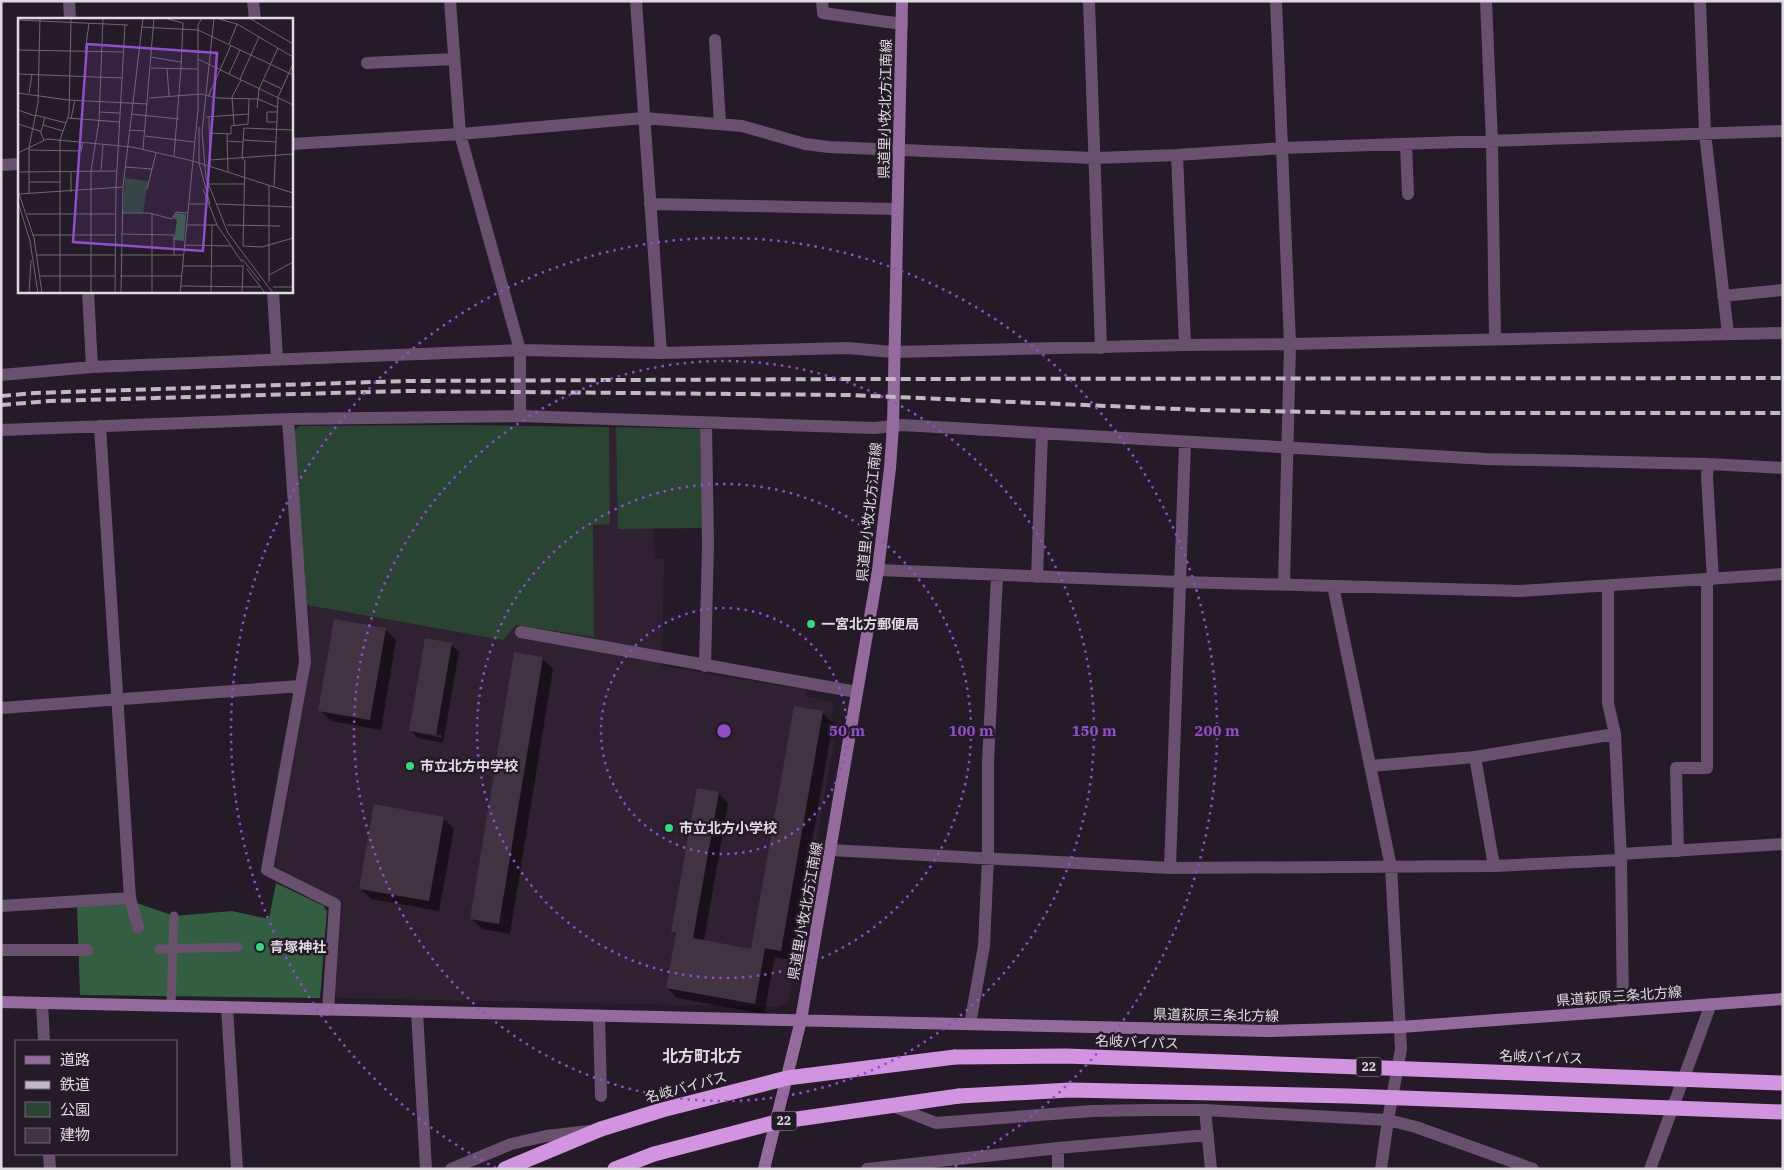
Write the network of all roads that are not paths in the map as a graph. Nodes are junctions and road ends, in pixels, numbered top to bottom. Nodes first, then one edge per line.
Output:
1 (69, 1) edge
2 (254, 1) edge
3 (450, 1) edge
4 (636, 1) edge
5 (822, 1) edge
6 (902, 1) edge
7 (1089, 1) edge
8 (1276, 1) edge
9 (1486, 1) edge
10 (1700, 1) edge
11 (70, 18) edge
12 (255, 18) edge
13 (902, 24) junction
14 (715, 40) dead end
15 (454, 59) junction
16 (367, 63) dead end
17 (644, 118) junction
18 (720, 124) junction
19 (1783, 131) edge
20 (1704, 133) junction
21 (460, 134) junction
22 (1492, 142) junction
23 (292, 144) edge
24 (1406, 144) junction
25 (1282, 148) junction
26 (899, 150) junction
27 (1177, 155) junction
28 (1095, 158) junction
29 (18, 164) edge
30 (1, 165) edge
31 (1408, 194) dead end
32 (650, 204) junction
33 (897, 209) junction
34 (1783, 290) edge
35 (88, 292) edge
36 (272, 292) edge
37 (1723, 296) junction
38 (1783, 333) edge
39 (1728, 334) junction
40 (1495, 340) junction
41 (1185, 344) junction
42 (1290, 344) junction
43 (1101, 348) junction
44 (520, 350) junction
45 (893, 352) junction
46 (661, 353) junction
47 (277, 358) junction
48 (92, 368) junction
49 (1, 375) edge
50 (520, 416) junction
51 (288, 419) junction
52 (706, 423) junction
53 (100, 426) junction
54 (893, 426) junction
55 (1, 430) edge
56 (1042, 433) junction
57 (1185, 442) junction
58 (1288, 448) junction
59 (1708, 464) junction
60 (1783, 468) edge
61 (878, 570) junction
62 (1783, 574) edge
63 (997, 575) junction
64 (1037, 577) junction
65 (1710, 579) junction
66 (1181, 582) junction
67 (1284, 584) junction
68 (1333, 586) junction
69 (1608, 586) junction
70 (521, 632) dead end
71 (705, 666) junction
72 (300, 686) junction
73 (857, 692) junction
74 (118, 700) junction
75 (1, 708) edge
76 (1615, 734) junction
77 (1475, 758) junction
78 (1371, 766) junction
79 (1783, 844) edge
80 (830, 850) junction
81 (1678, 851) junction
82 (988, 857) junction
83 (1621, 857) junction
84 (1494, 866) junction
85 (1391, 867) junction
86 (1170, 868) junction
87 (130, 898) junction
88 (1, 906) edge
89 (174, 916) dead end
90 (138, 927) dead end
91 (238, 947) dead end
92 (173, 948) junction
93 (160, 949) dead end
94 (1, 950) edge
95 (87, 950) dead end
96 (1783, 999) edge
97 (1, 1002) edge
98 (42, 1004) junction
99 (1711, 1004) junction
100 (172, 1006) junction
101 (227, 1007) junction
102 (328, 1010) junction
103 (1624, 1010) junction
104 (416, 1012) junction
105 (599, 1016) junction
106 (801, 1020) junction
107 (970, 1024) junction
108 (1401, 1027) junction
109 (44, 1040) edge
110 (787, 1078) junction
111 (1783, 1083) edge
112 (601, 1096) dead end
113 (890, 1105) junction
114 (1205, 1110) junction
115 (1783, 1112) edge
116 (1388, 1120) junction
117 (776, 1122) junction
118 (601, 1129) junction
119 (1208, 1135) junction
120 (1058, 1148) junction
121 (49, 1155) edge
122 (50, 1169) edge
123 (237, 1169) edge
124 (426, 1169) edge
125 (451, 1169) edge
126 (505, 1169) edge
127 (615, 1169) edge
128 (764, 1169) edge
129 (867, 1169) edge
130 (1058, 1169) edge
131 (1210, 1169) edge
132 (1381, 1169) edge
133 (1533, 1169) edge
134 (1650, 1169) edge

1 - 11 street
2 - 12 street
3 - 15 street
4 - 17 street
5 - 13 street
6 - 13 main road, 県道里小牧北方江南線
7 - 28 street
8 - 25 street
9 - 22 street
10 - 20 street
13 - 26 main road, 県道里小牧北方江南線
14 - 18 street
15 - 16 street
15 - 21 street
17 - 18 street
17 - 21 street
17 - 32 street
18 - 26 street
19 - 20 street
20 - 22 street
20 - 37 street
21 - 23 street
21 - 44 street
22 - 24 street
22 - 40 street
24 - 25 street
24 - 31 street
25 - 27 street
25 - 42 street
26 - 28 street
26 - 33 main road, 県道里小牧北方江南線
27 - 28 street
27 - 41 street
28 - 43 street
29 - 30 street
32 - 33 street
32 - 46 street
33 - 45 main road, 県道里小牧北方江南線
34 - 37 street
35 - 48 street
36 - 47 street
37 - 39 street
38 - 39 street
39 - 40 street
40 - 42 street
41 - 42 street
41 - 43 street
42 - 58 street
43 - 45 street
44 - 46 street
44 - 47 street
44 - 50 street
45 - 46 street
45 - 54 main road, 県道里小牧北方江南線
47 - 48 street
48 - 49 street
50 - 51 street
50 - 52 street
51 - 53 street
51 - 72 street
52 - 54 street
52 - 71 street
53 - 55 street
53 - 74 street
54 - 56 street
54 - 61 main road, 県道里小牧北方江南線
56 - 57 street
56 - 64 street
57 - 58 street
57 - 66 street
58 - 59 street
58 - 67 street
59 - 60 street
59 - 65 street
61 - 63 street
61 - 73 main road, 県道里小牧北方江南線
62 - 65 street
63 - 64 street
63 - 82 street
64 - 66 street
65 - 69 street
65 - 81 street
66 - 67 street
66 - 86 street
67 - 68 street
68 - 69 street
68 - 78 street
69 - 76 street
70 - 71 street
71 - 73 street
72 - 74 street
72 - 102 street
73 - 80 main road, 県道里小牧北方江南線
74 - 75 street
74 - 87 street
76 - 77 street
76 - 83 street
77 - 78 street
77 - 84 street
78 - 85 street
79 - 81 street
80 - 82 street
80 - 106 main road, 県道里小牧北方江南線
81 - 83 street
82 - 86 street
82 - 107 street
83 - 84 street
83 - 103 street
84 - 85 street
85 - 86 street
85 - 108 street
87 - 88 street
87 - 90 street
89 - 92 lane
91 - 92 lane
92 - 93 lane
92 - 100 lane
94 - 95 street
96 - 99 main road, 県道萩原三条北方線
97 - 98 main road, 県道萩原三条北方線
98 - 100 main road, 県道萩原三条北方線
98 - 109 street
99 - 103 main road, 県道萩原三条北方線
99 - 134 street
100 - 101 main road, 県道萩原三条北方線
101 - 102 main road, 県道萩原三条北方線
101 - 123 street
102 - 104 main road, 県道萩原三条北方線
103 - 108 main road, 県道萩原三条北方線
104 - 105 main road, 県道萩原三条北方線
104 - 124 street
105 - 106 main road, 県道萩原三条北方線
105 - 112 street
106 - 107 main road, 県道萩原三条北方線
106 - 110 main road
107 - 108 main road, 県道萩原三条北方線
108 - 116 street
110 - 111 highway, 名岐バイパス / 22, bridge
110 - 117 main road
110 - 118 highway, 名岐バイパス / 22
113 - 114 street
113 - 115 highway, 22, bridge
113 - 117 highway, 22
114 - 116 street
114 - 119 street
116 - 132 street
116 - 133 street
117 - 127 highway, 22
117 - 128 main road
118 - 125 street
118 - 126 highway, 名岐バイパス / 22
119 - 120 street
119 - 131 street
120 - 129 street
120 - 130 street
121 - 122 street

